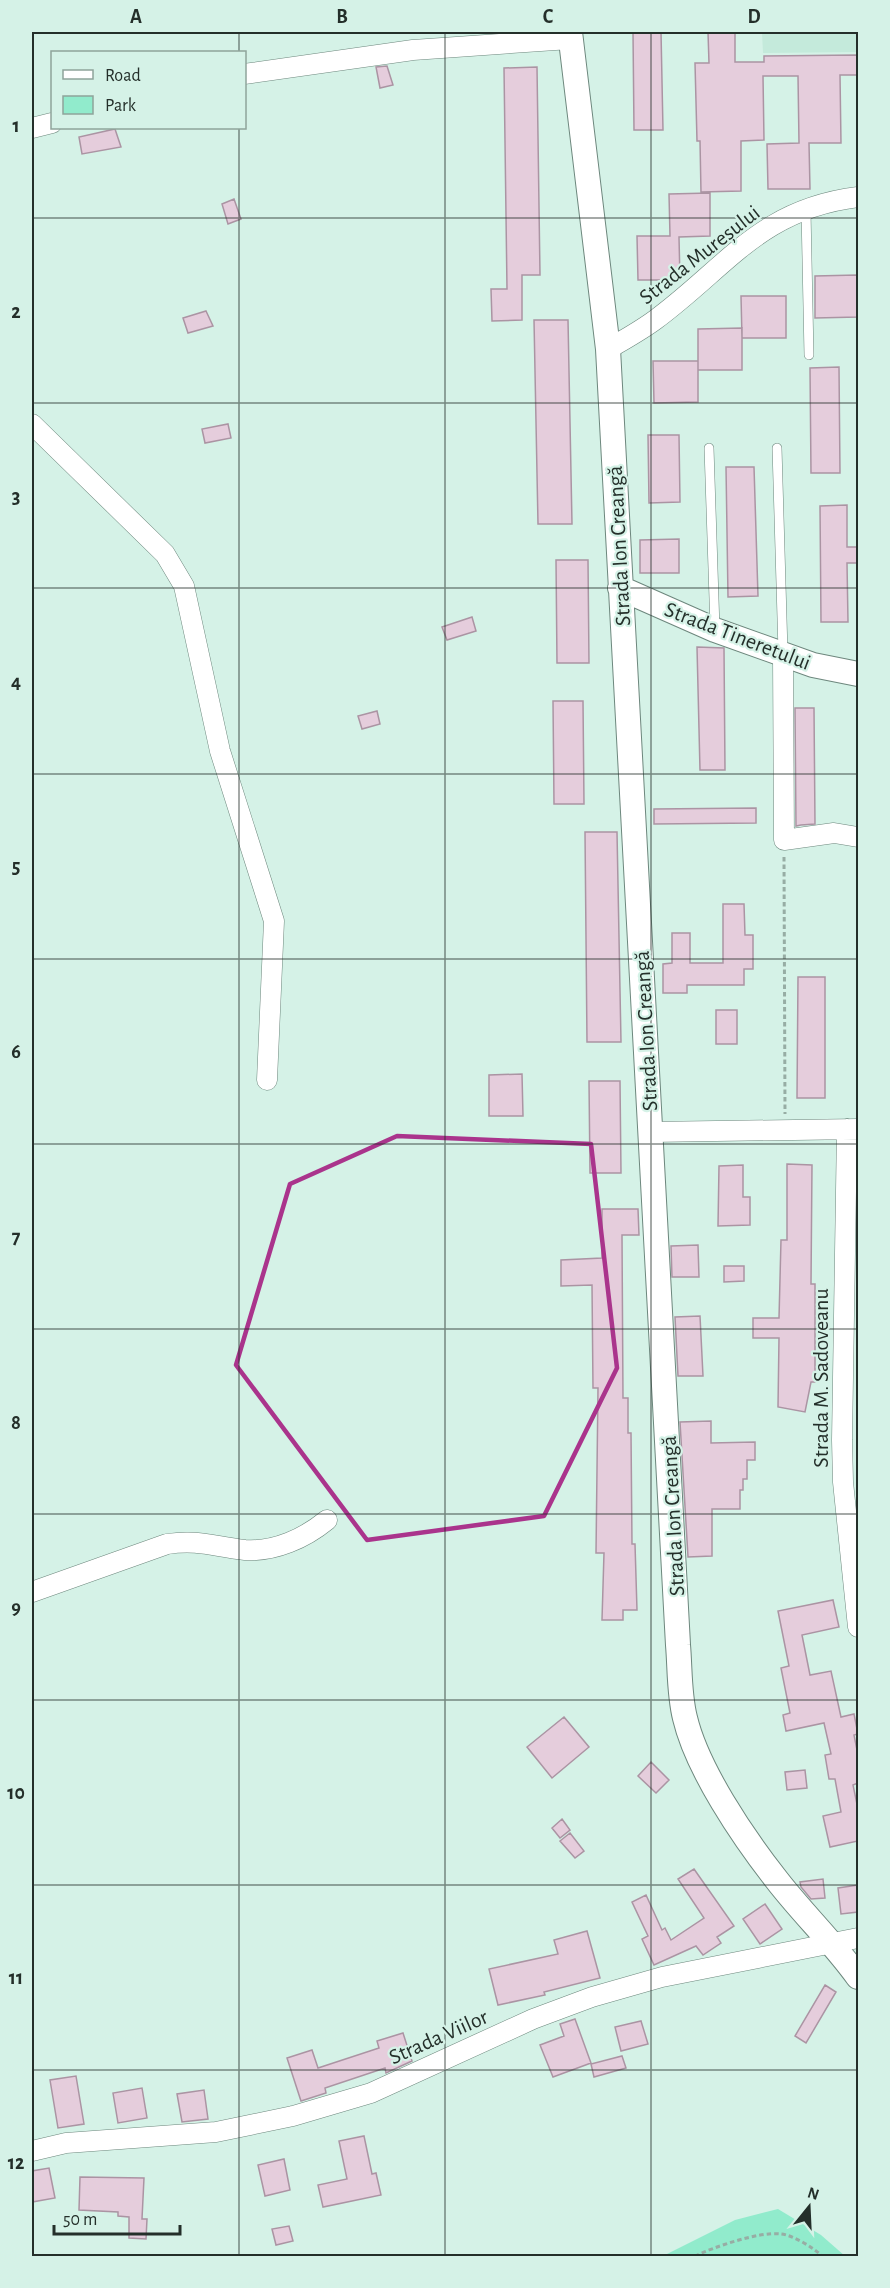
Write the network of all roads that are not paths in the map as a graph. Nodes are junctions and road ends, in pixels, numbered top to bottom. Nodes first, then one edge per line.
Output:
1 (570, 35) edge
2 (246, 74) edge
3 (51, 123) edge
4 (32, 128) edge
5 (858, 196) edge
6 (806, 210) junction
7 (608, 349) junction
8 (809, 355) dead end
9 (32, 424) edge
10 (709, 448) dead end
11 (777, 448) dead end
12 (620, 588) junction
13 (715, 630) junction
14 (783, 655) junction
15 (858, 674) edge
16 (858, 837) edge
17 (267, 1080) dead end
18 (853, 1129) edge
19 (651, 1132) junction
20 (851, 1340) edge
21 (327, 1520) dead end
22 (32, 1592) edge
23 (858, 1627) edge
24 (858, 1938) edge
25 (834, 1943) junction
26 (858, 1977) edge
27 (32, 2151) edge

1 - 2 street
1 - 7 street, Strada Ion Creangă
3 - 4 street
5 - 6 street, Strada Mureșului
6 - 7 street, Strada Mureșului
6 - 8 lane
7 - 12 street, Strada Ion Creangă
9 - 17 street
10 - 13 lane
11 - 14 lane
12 - 13 street, Strada Tineretului
12 - 19 street, Strada Ion Creangă
13 - 14 street, Strada Tineretului
14 - 15 street, Strada Tineretului
14 - 16 street
18 - 19 street
18 - 20 street, Strada M. Sadoveanu
19 - 25 street, Strada Ion Creangă
20 - 23 street, Strada M. Sadoveanu
21 - 22 street
24 - 25 street, Strada Viilor
25 - 26 street, Strada Ion Creangă
25 - 27 street, Strada Viilor

